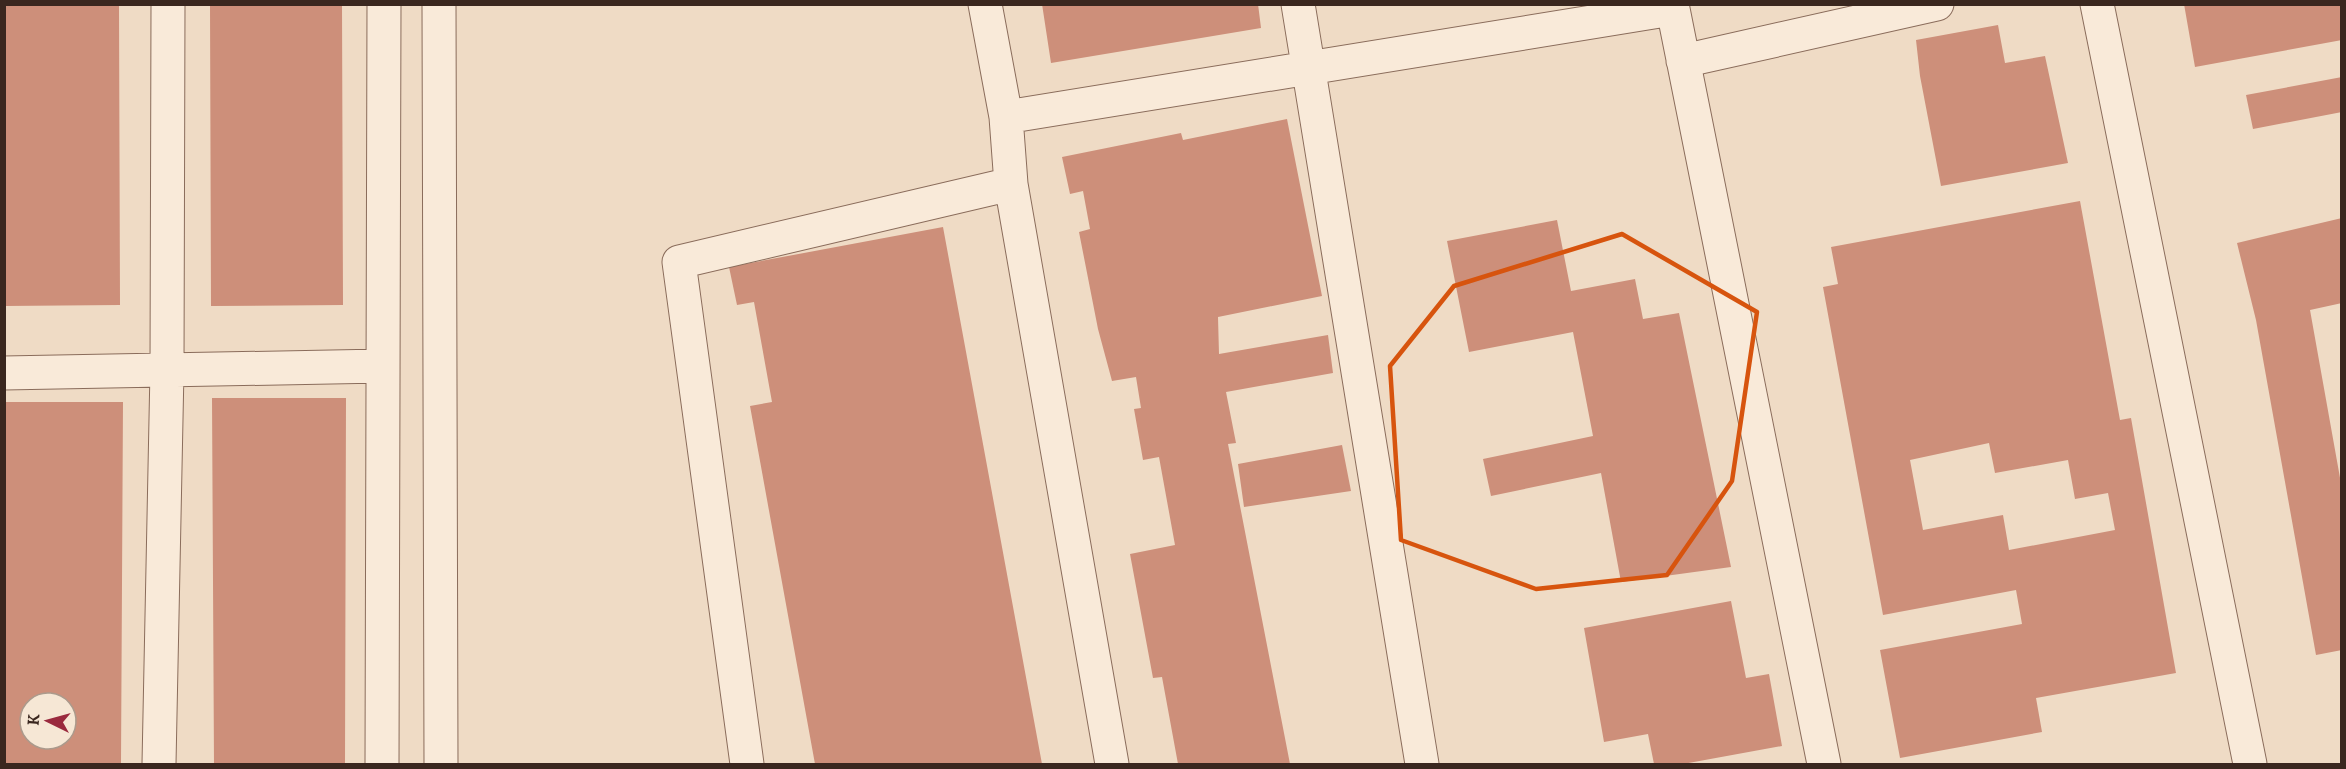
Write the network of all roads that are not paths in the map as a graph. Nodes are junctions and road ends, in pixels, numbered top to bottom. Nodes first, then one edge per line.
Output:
1 (168, 4) edge
2 (384, 4) edge
3 (439, 4) edge
4 (985, 4) edge
5 (1298, 4) edge
6 (1937, 4) edge
7 (2097, 4) edge
8 (1672, 7) edge
9 (1683, 61) junction
10 (1309, 68) junction
11 (1006, 117) junction
12 (1011, 184) junction
13 (383, 366) junction
14 (166, 370) junction
15 (4, 373) edge
16 (159, 765) edge
17 (382, 765) edge
18 (441, 765) edge
19 (747, 765) edge
20 (1112, 765) edge
21 (1422, 765) edge
22 (1824, 765) edge
23 (2250, 765) edge

1 - 14 street
2 - 13 street
3 - 18 street
4 - 11 street
5 - 10 street
6 - 9 street
7 - 23 street
8 - 9 street
8 - 10 street
9 - 22 street
10 - 11 street
10 - 21 street
11 - 12 street
12 - 19 street
12 - 20 street
13 - 14 street
13 - 17 street
14 - 15 street
14 - 16 street

